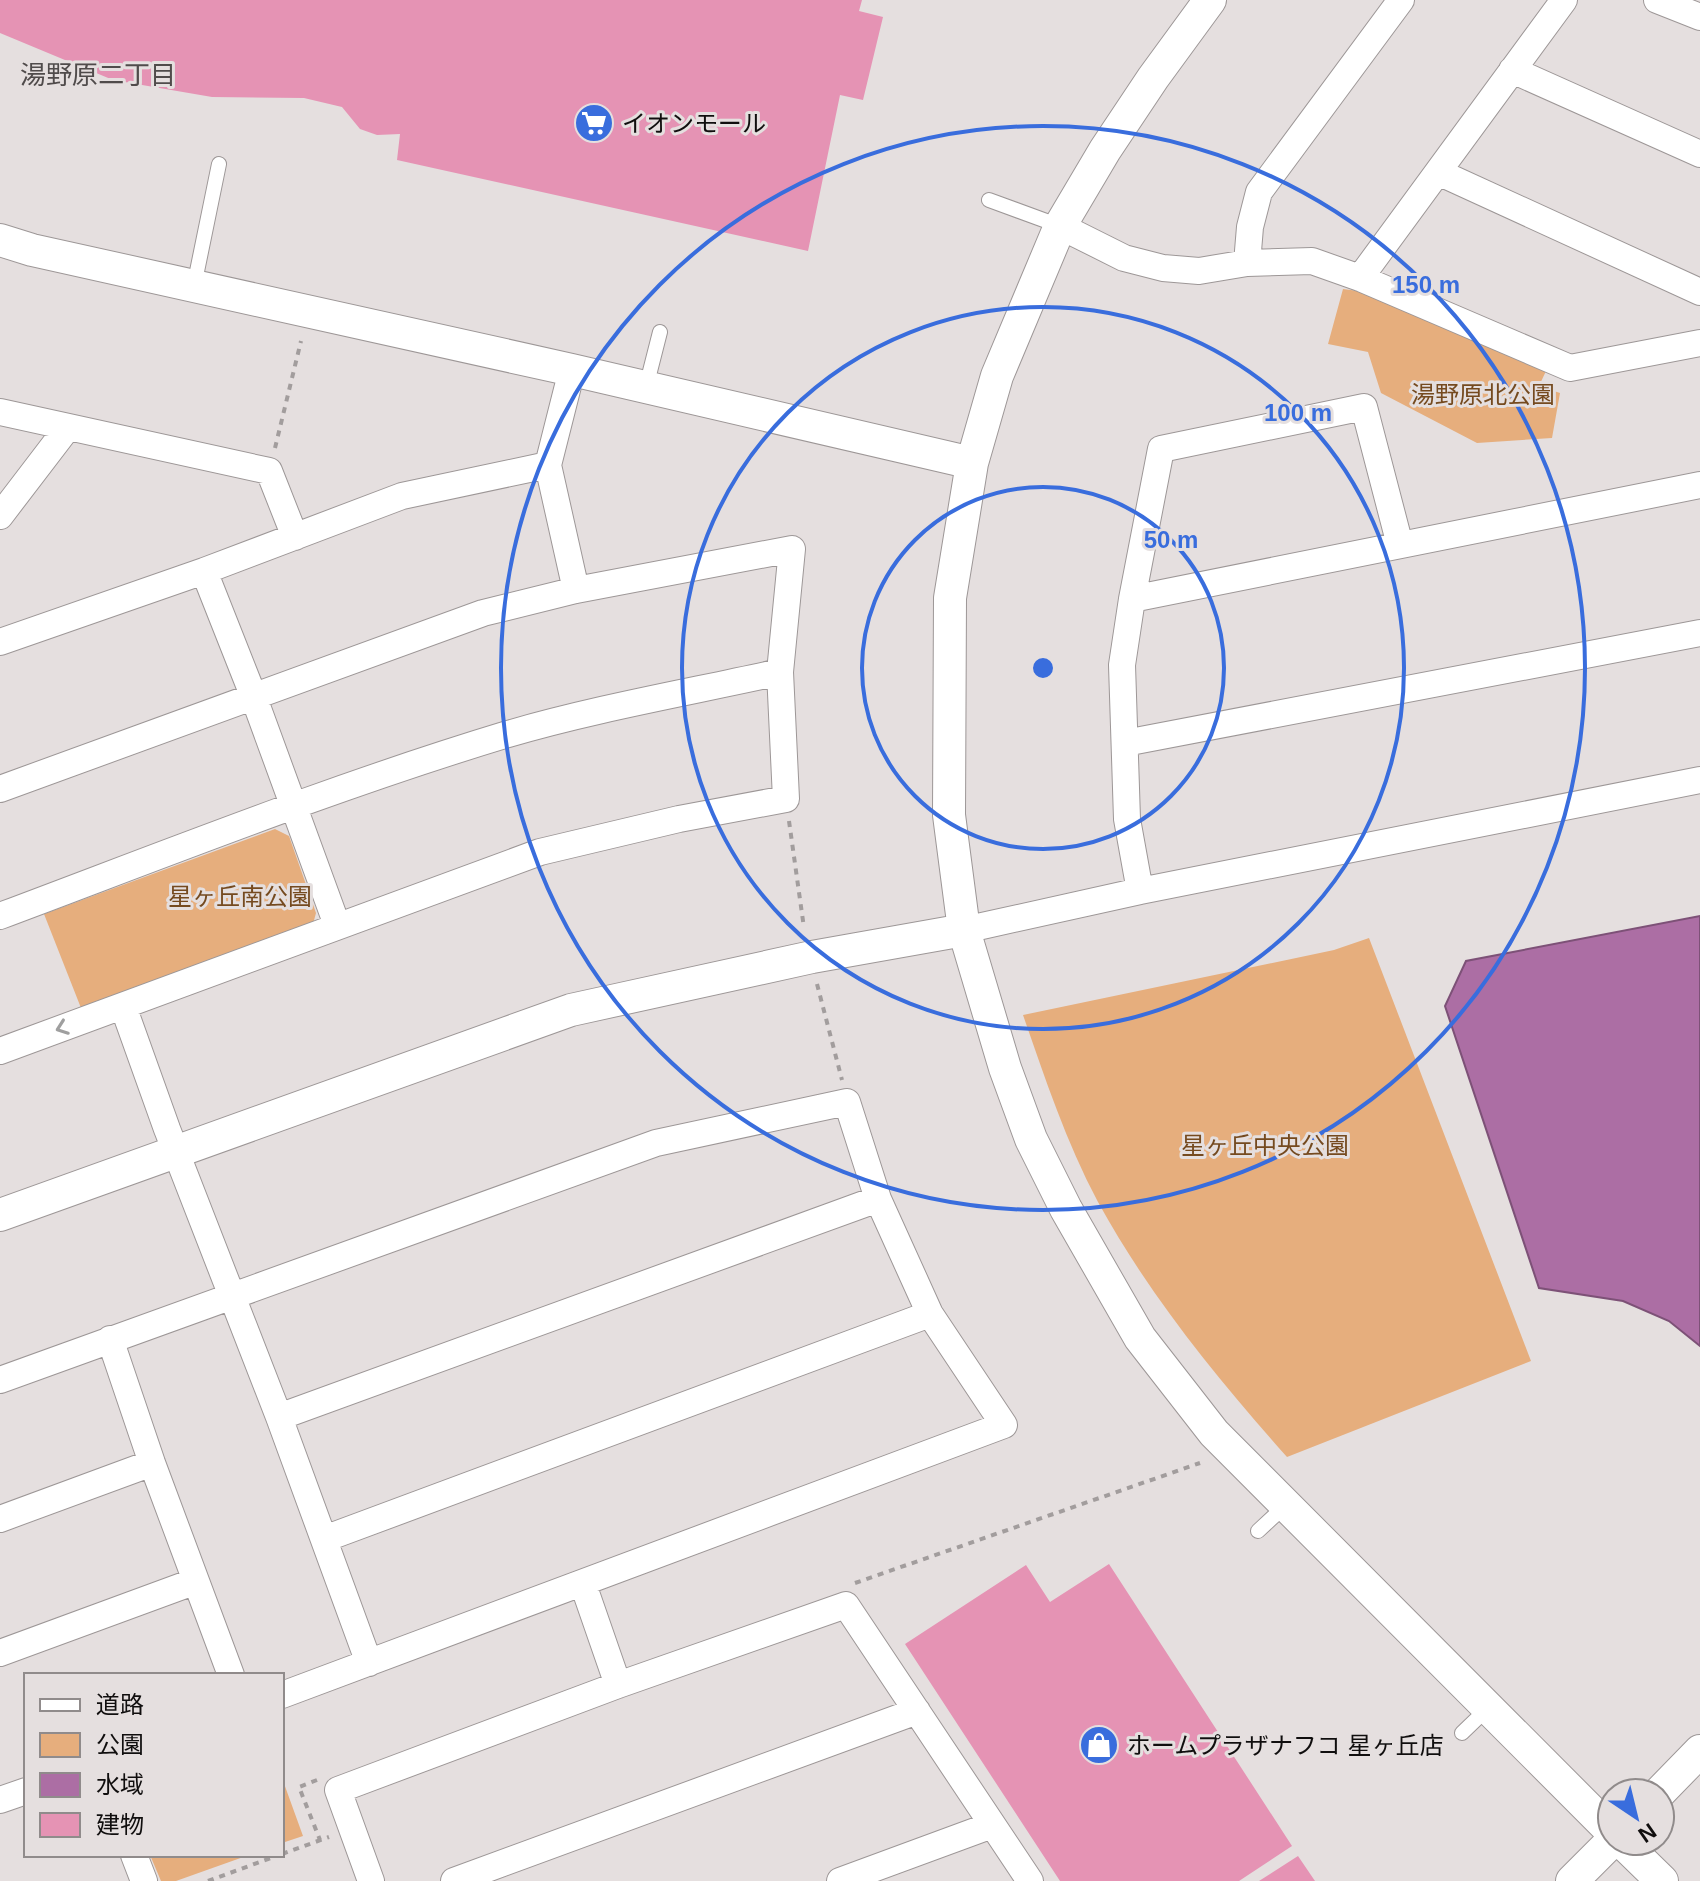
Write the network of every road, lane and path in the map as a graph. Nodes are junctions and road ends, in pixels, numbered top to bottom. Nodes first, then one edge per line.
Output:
1 (1210, 0) edge
2 (1401, 0) edge
3 (1564, 0) edge
4 (1657, 0) edge
5 (1700, 17) edge
6 (1512, 70) junction
7 (1700, 154) edge
8 (219, 164) dead end
9 (1438, 172) junction
10 (989, 200) dead end
11 (1060, 226) junction
12 (0, 240) edge
13 (1247, 263) junction
14 (1360, 278) junction
15 (194, 286) junction
16 (1700, 292) edge
17 (660, 332) dead end
18 (301, 341) dead end
19 (1700, 343) edge
20 (572, 370) junction
21 (646, 387) junction
22 (0, 412) edge
23 (68, 427) junction
24 (972, 463) junction
25 (548, 465) junction
26 (269, 471) junction
27 (1700, 485) edge
28 (0, 516) edge
29 (295, 537) junction
30 (1400, 545) junction
31 (204, 571) junction
32 (576, 590) junction
33 (1132, 599) junction
34 (1700, 633) edge
35 (0, 642) edge
36 (780, 672) junction
37 (253, 695) junction
38 (1125, 743) junction
39 (1700, 780) edge
40 (0, 789) edge
41 (786, 799) junction
42 (294, 806) junction
43 (1140, 891) junction
44 (0, 916) edge
45 (337, 925) junction
46 (804, 928) dead end
47 (964, 930) junction
48 (816, 978) dead end
49 (123, 1006) junction
50 (0, 1051) edge
51 (847, 1102) junction
52 (176, 1151) junction
53 (878, 1199) junction
54 (0, 1215) edge
55 (232, 1295) junction
56 (930, 1314) junction
57 (110, 1339) junction
58 (0, 1380) edge
59 (279, 1417) junction
60 (152, 1463) junction
61 (1286, 1505) junction
62 (0, 1519) edge
63 (1258, 1531) dead end
64 (324, 1539) junction
65 (196, 1581) junction
66 (583, 1584) junction
67 (0, 1653) edge
68 (369, 1663) junction
69 (230, 1673) edge
70 (618, 1685) junction
71 (284, 1694) edge
72 (1488, 1708) junction
73 (917, 1711) junction
74 (1462, 1733) dead end
75 (1700, 1751) edge
76 (1675, 1777) edge
77 (24, 1792) edge
78 (0, 1800) edge
79 (1596, 1816) edge
80 (992, 1825) junction
81 (352, 1829) junction
82 (284, 1853) edge
83 (135, 1857) edge
84 (273, 1857) edge
85 (1596, 1857) edge
86 (1637, 1857) edge
87 (144, 1881) edge
88 (208, 1881) edge
89 (371, 1881) edge
90 (454, 1881) edge
91 (840, 1881) edge
92 (1030, 1881) edge
93 (1572, 1881) edge
94 (1662, 1881) edge

1 - 11 street
2 - 13 street
3 - 6 street
4 - 5 street
6 - 7 street
6 - 9 street
8 - 15 lane
9 - 14 street
9 - 16 street
10 - 11 lane
11 - 13 street
11 - 24 street
12 - 15 street
13 - 14 street
14 - 19 street
15 - 20 street
17 - 21 lane
18 - 26 path
20 - 21 street
20 - 25 street
21 - 24 street
22 - 23 street
23 - 26 street
23 - 28 street
24 - 47 street
25 - 29 street
25 - 32 street
26 - 29 street
27 - 30 street
29 - 31 street
30 - 33 street
30 - 33 street
31 - 35 street
31 - 37 street
32 - 36 street
32 - 37 street
33 - 38 street
34 - 38 street
36 - 41 street
36 - 42 street
37 - 40 street
37 - 42 street
38 - 43 street
39 - 43 street
41 - 45 street
41 - 46 path
42 - 44 street
42 - 45 street
43 - 47 street
45 - 49 street
47 - 52 street
47 - 61 street
48 - 51 path
49 -> 50 street
49 - 52 street
51 - 53 street
51 - 55 street
52 - 54 street
52 - 55 street
53 - 56 street
53 - 59 street
55 - 57 street
55 - 59 street
56 - 64 street
56 - 66 street
57 - 58 street
57 - 60 street
59 - 64 street
60 - 62 street
60 - 65 street
61 - 63 lane
61 - 72 street
64 - 68 street
65 - 67 street
65 - 69 street
66 - 68 street
66 - 70 street
68 - 71 street
70 - 73 street
70 - 81 street
72 - 74 lane
72 - 79 street
73 - 80 street
73 - 90 street
75 - 76 street
77 - 78 street
80 - 91 street
80 - 92 street
81 - 82 path
81 - 89 street
83 - 87 street
84 - 88 path
85 - 93 street
86 - 94 street

